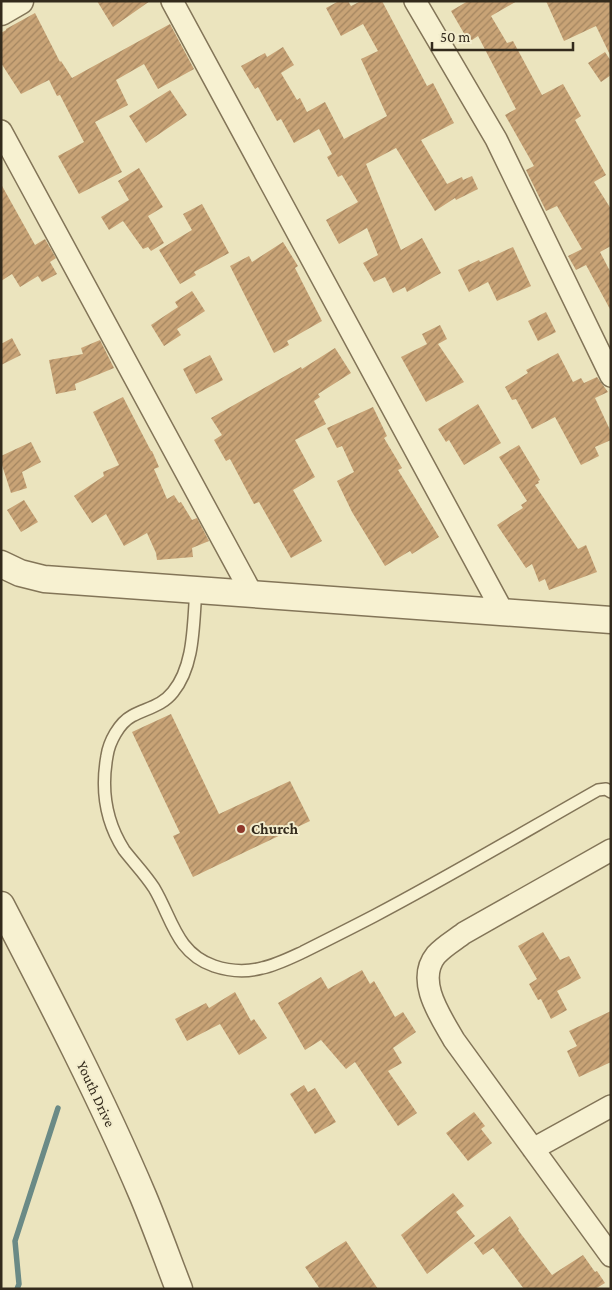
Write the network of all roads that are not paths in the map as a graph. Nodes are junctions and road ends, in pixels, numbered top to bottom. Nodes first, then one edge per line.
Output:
1 (20, 1) edge
2 (172, 1) edge
3 (415, 1) edge
4 (1, 12) edge
5 (1, 131) edge
6 (611, 376) edge
7 (1, 564) edge
8 (196, 590) junction
9 (252, 594) junction
10 (503, 612) junction
11 (611, 620) edge
12 (611, 792) edge
13 (611, 850) edge
14 (1, 905) edge
15 (611, 1106) edge
16 (533, 1149) junction
17 (611, 1256) edge
18 (179, 1289) edge

1 - 4 street
2 - 10 street
3 - 6 street
5 - 9 street
7 - 8 street
8 - 9 street
8 - 12 lane
9 - 10 street
10 - 11 street
13 - 16 street
14 - 18 street, Youth Drive
15 - 16 street
16 - 17 street

